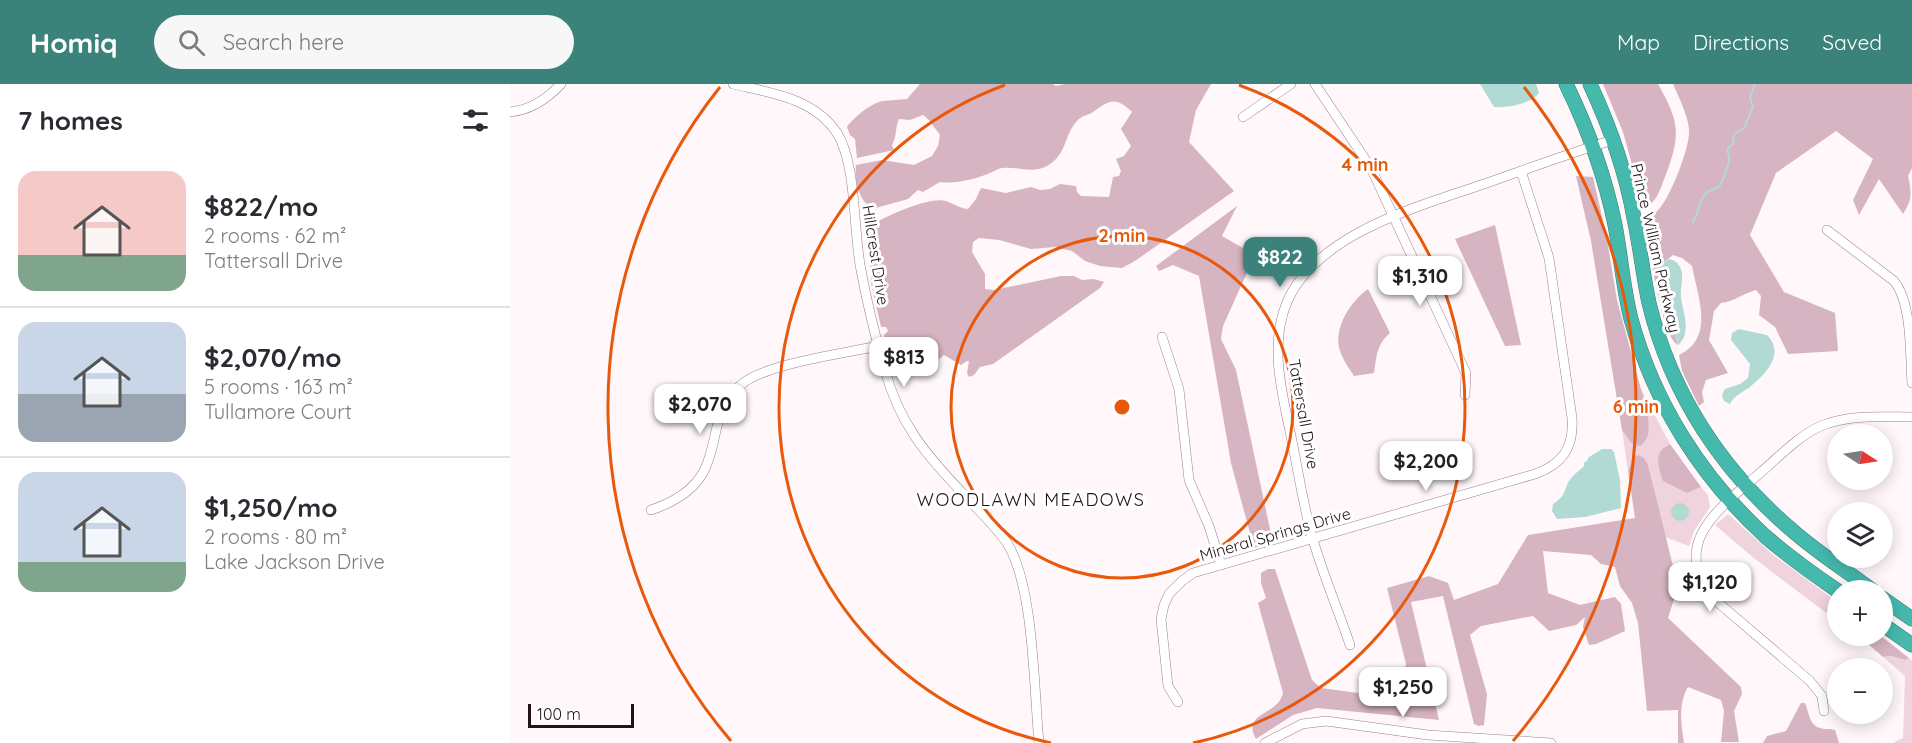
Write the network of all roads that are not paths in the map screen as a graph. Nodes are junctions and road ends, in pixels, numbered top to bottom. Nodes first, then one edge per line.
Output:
1 (561, 84) edge
2 (733, 84) edge
3 (1291, 84) edge
4 (1315, 84) edge
5 (1566, 84) edge
6 (1590, 84) edge
7 (510, 112) edge
8 (1243, 117) dead end
9 (1613, 140) junction
10 (1593, 146) junction
11 (1521, 171) junction
12 (1393, 216) junction
13 (1827, 230) dead end
14 (1162, 337) dead end
15 (878, 346) junction
16 (1912, 383) edge
17 (1465, 395) dead end
18 (1912, 417) edge
19 (1745, 486) junction
20 (1730, 500) junction
21 (651, 510) dead end
22 (1313, 538) junction
23 (1221, 566) junction
24 (1858, 580) edge
25 (1827, 583) edge
26 (1893, 606) edge
27 (1912, 619) edge
28 (1893, 632) edge
29 (1350, 645) dead end
30 (1912, 645) edge
31 (1178, 702) dead end
32 (1824, 711) dead end
33 (1039, 743) edge
34 (1266, 743) edge
35 (1551, 743) edge

1 - 7 street
2 - 15 street, Hillcrest Drive
3 - 8 street
4 - 12 street
5 - 10 highway
6 - 9 highway, Prince William Parkway
9 - 10 street, Tattersall Drive
9 - 19 highway, Prince William Parkway
10 - 11 street, Tattersall Drive
10 - 20 highway
11 - 12 street, Tattersall Drive
11 - 22 street, Mineral Springs Drive
12 - 17 street
12 - 22 street, Tattersall Drive
13 - 16 street
14 - 23 street
15 - 21 street
15 - 33 street, Hillcrest Drive
18 - 19 street
19 - 20 street
19 - 24 highway, Prince William Parkway
20 - 25 highway
20 - 32 street
22 - 23 street, Mineral Springs Drive
22 - 29 street, Tattersall Drive
23 - 31 street, Mineral Springs Drive
26 - 27 highway
28 - 30 highway
34 - 35 street

